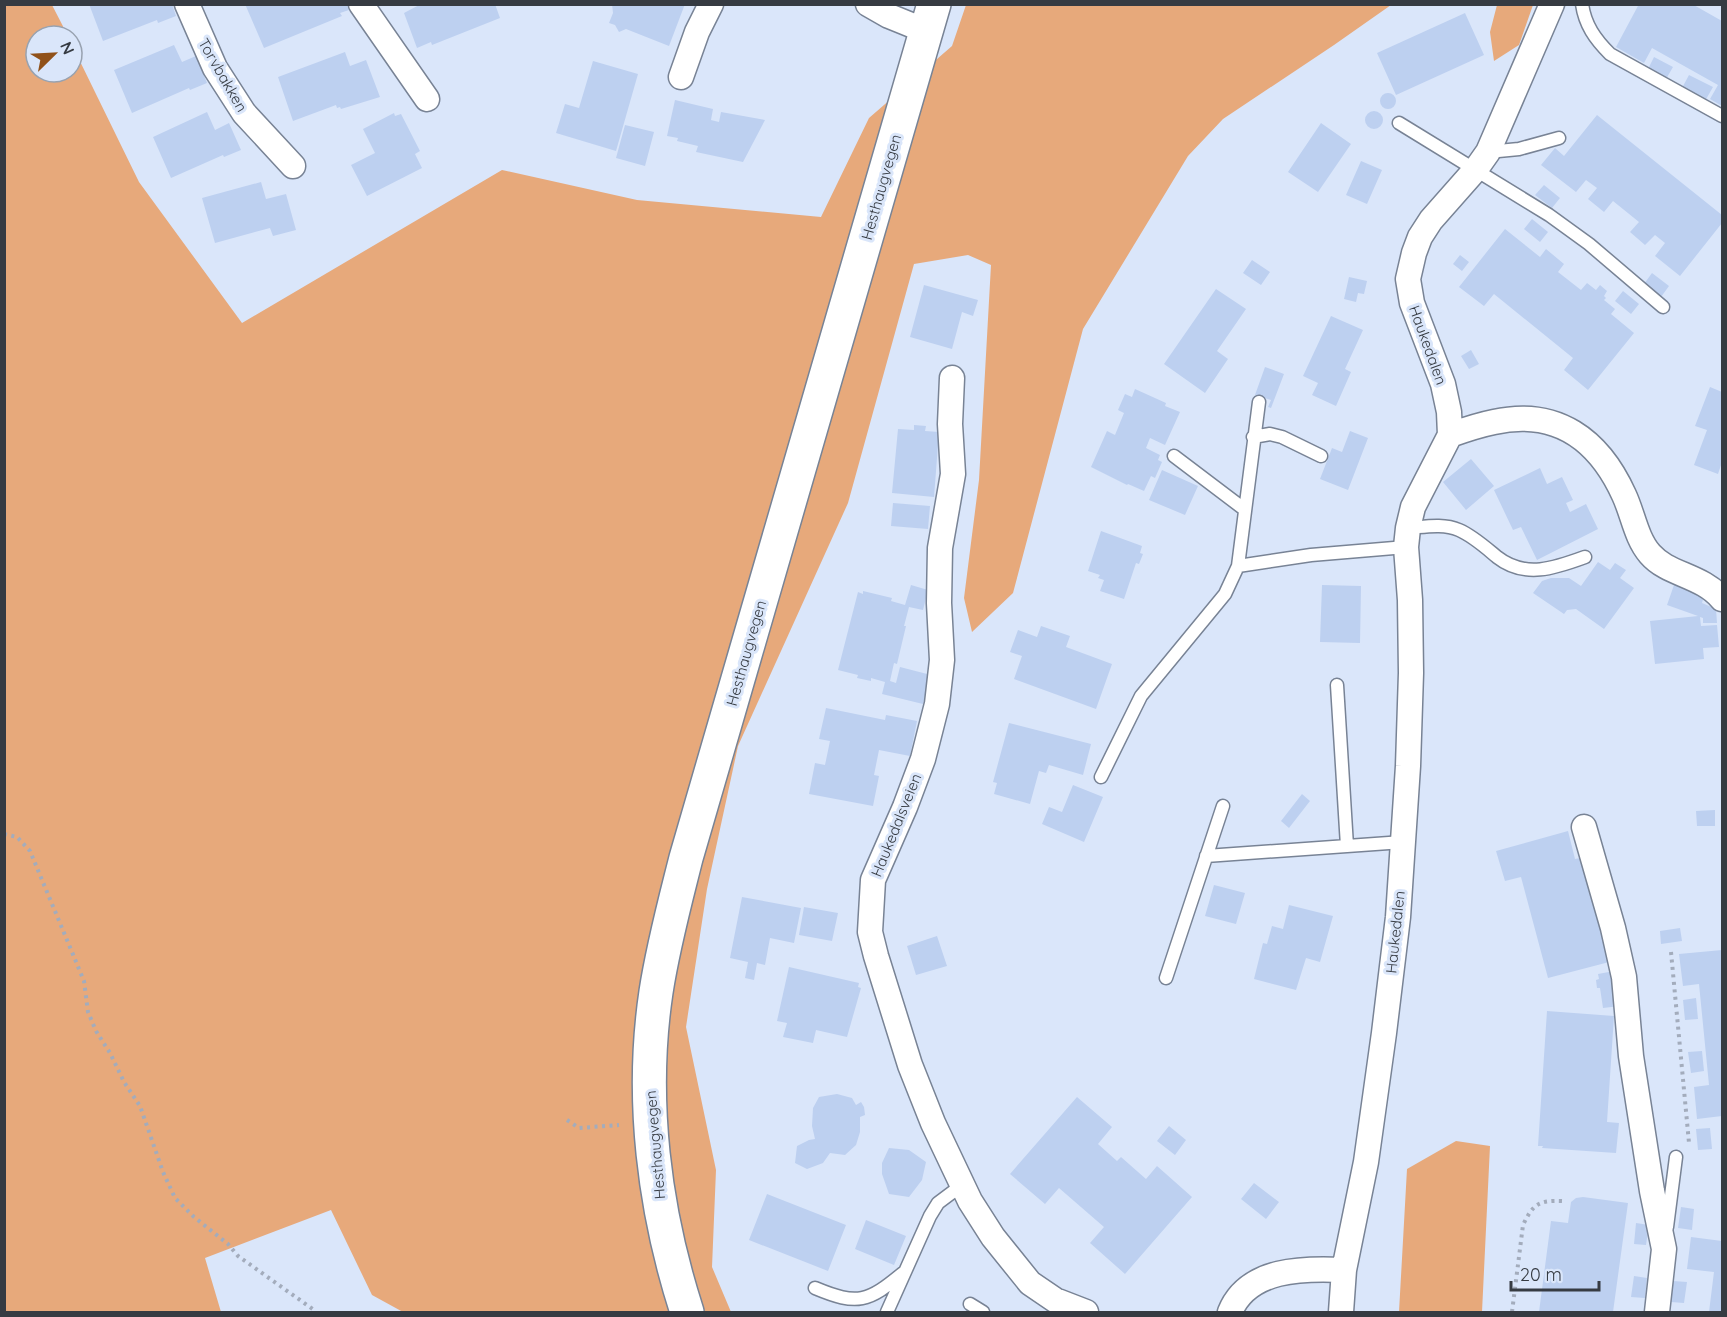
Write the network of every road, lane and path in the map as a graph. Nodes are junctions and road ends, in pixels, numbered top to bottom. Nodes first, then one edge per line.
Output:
1 (186, 4) edge
2 (361, 4) edge
3 (711, 4) edge
4 (868, 4) edge
5 (1552, 4) edge
6 (1582, 4) edge
7 (930, 18) edge
8 (681, 77) dead end
9 (427, 99) dead end
10 (1722, 116) edge
11 (1399, 123) dead end
12 (1559, 138) dead end
13 (1482, 161) junction
14 (293, 166) dead end
15 (1663, 307) dead end
16 (952, 378) dead end
17 (1258, 402) dead end
18 (1450, 435) junction
19 (1253, 437) junction
20 (1174, 456) dead end
21 (1320, 456) dead end
22 (1244, 509) junction
23 (1407, 538) junction
24 (1585, 557) dead end
25 (1238, 566) junction
26 (1721, 594) edge
27 (1337, 685) dead end
28 (1101, 777) dead end
29 (1222, 806) dead end
30 (1584, 827) dead end
31 (4, 834) edge
32 (1403, 842) junction
33 (1347, 846) junction
34 (1206, 856) junction
35 (1671, 952) dead end
36 (1166, 978) dead end
37 (567, 1120) dead end
38 (629, 1125) dead end
39 (1676, 1157) joint
40 (962, 1185) junction
41 (1562, 1201) dead end
42 (1664, 1249) junction
43 (1344, 1270) junction
44 (905, 1271) junction
45 (815, 1288) dead end
46 (970, 1304) dead end
47 (315, 1312) edge
48 (687, 1312) edge
49 (887, 1312) edge
50 (983, 1312) edge
51 (1082, 1312) edge
52 (1230, 1312) edge
53 (1341, 1312) edge
54 (1512, 1312) edge
55 (1657, 1312) edge

1 - 14 street, Torvbakken
2 - 9 street
3 - 8 street
4 - 7 street
5 - 13 street, Haukedalen
6 - 10 lane
7 - 48 main road, Hesthaugvegen
11 - 13 lane
12 - 13 lane
13 - 15 lane
13 - 18 street, Haukedalen
16 - 40 street, Haukedalsveien
17 - 19 lane
18 - 23 street, Haukedalen
18 - 26 street
19 - 21 lane
19 - 22 lane
20 - 22 lane
22 - 25 lane
23 - 24 lane
23 - 25 lane
23 - 32 street, Haukedalen
25 - 28 lane
27 - 33 lane
29 - 34 lane
30 - 42 street
31 - 47 path
32 - 33 lane
32 - 43 street, Haukedalen
33 - 34 lane
34 - 36 lane
35 - 39 path
37 - 38 path
39 - 42 lane
40 - 44 lane
40 - 51 street, Haukedalsveien
41 - 54 path
42 - 55 street
43 - 52 street
43 - 53 street, Haukedalen
44 - 45 lane
44 - 49 lane
46 - 50 lane

